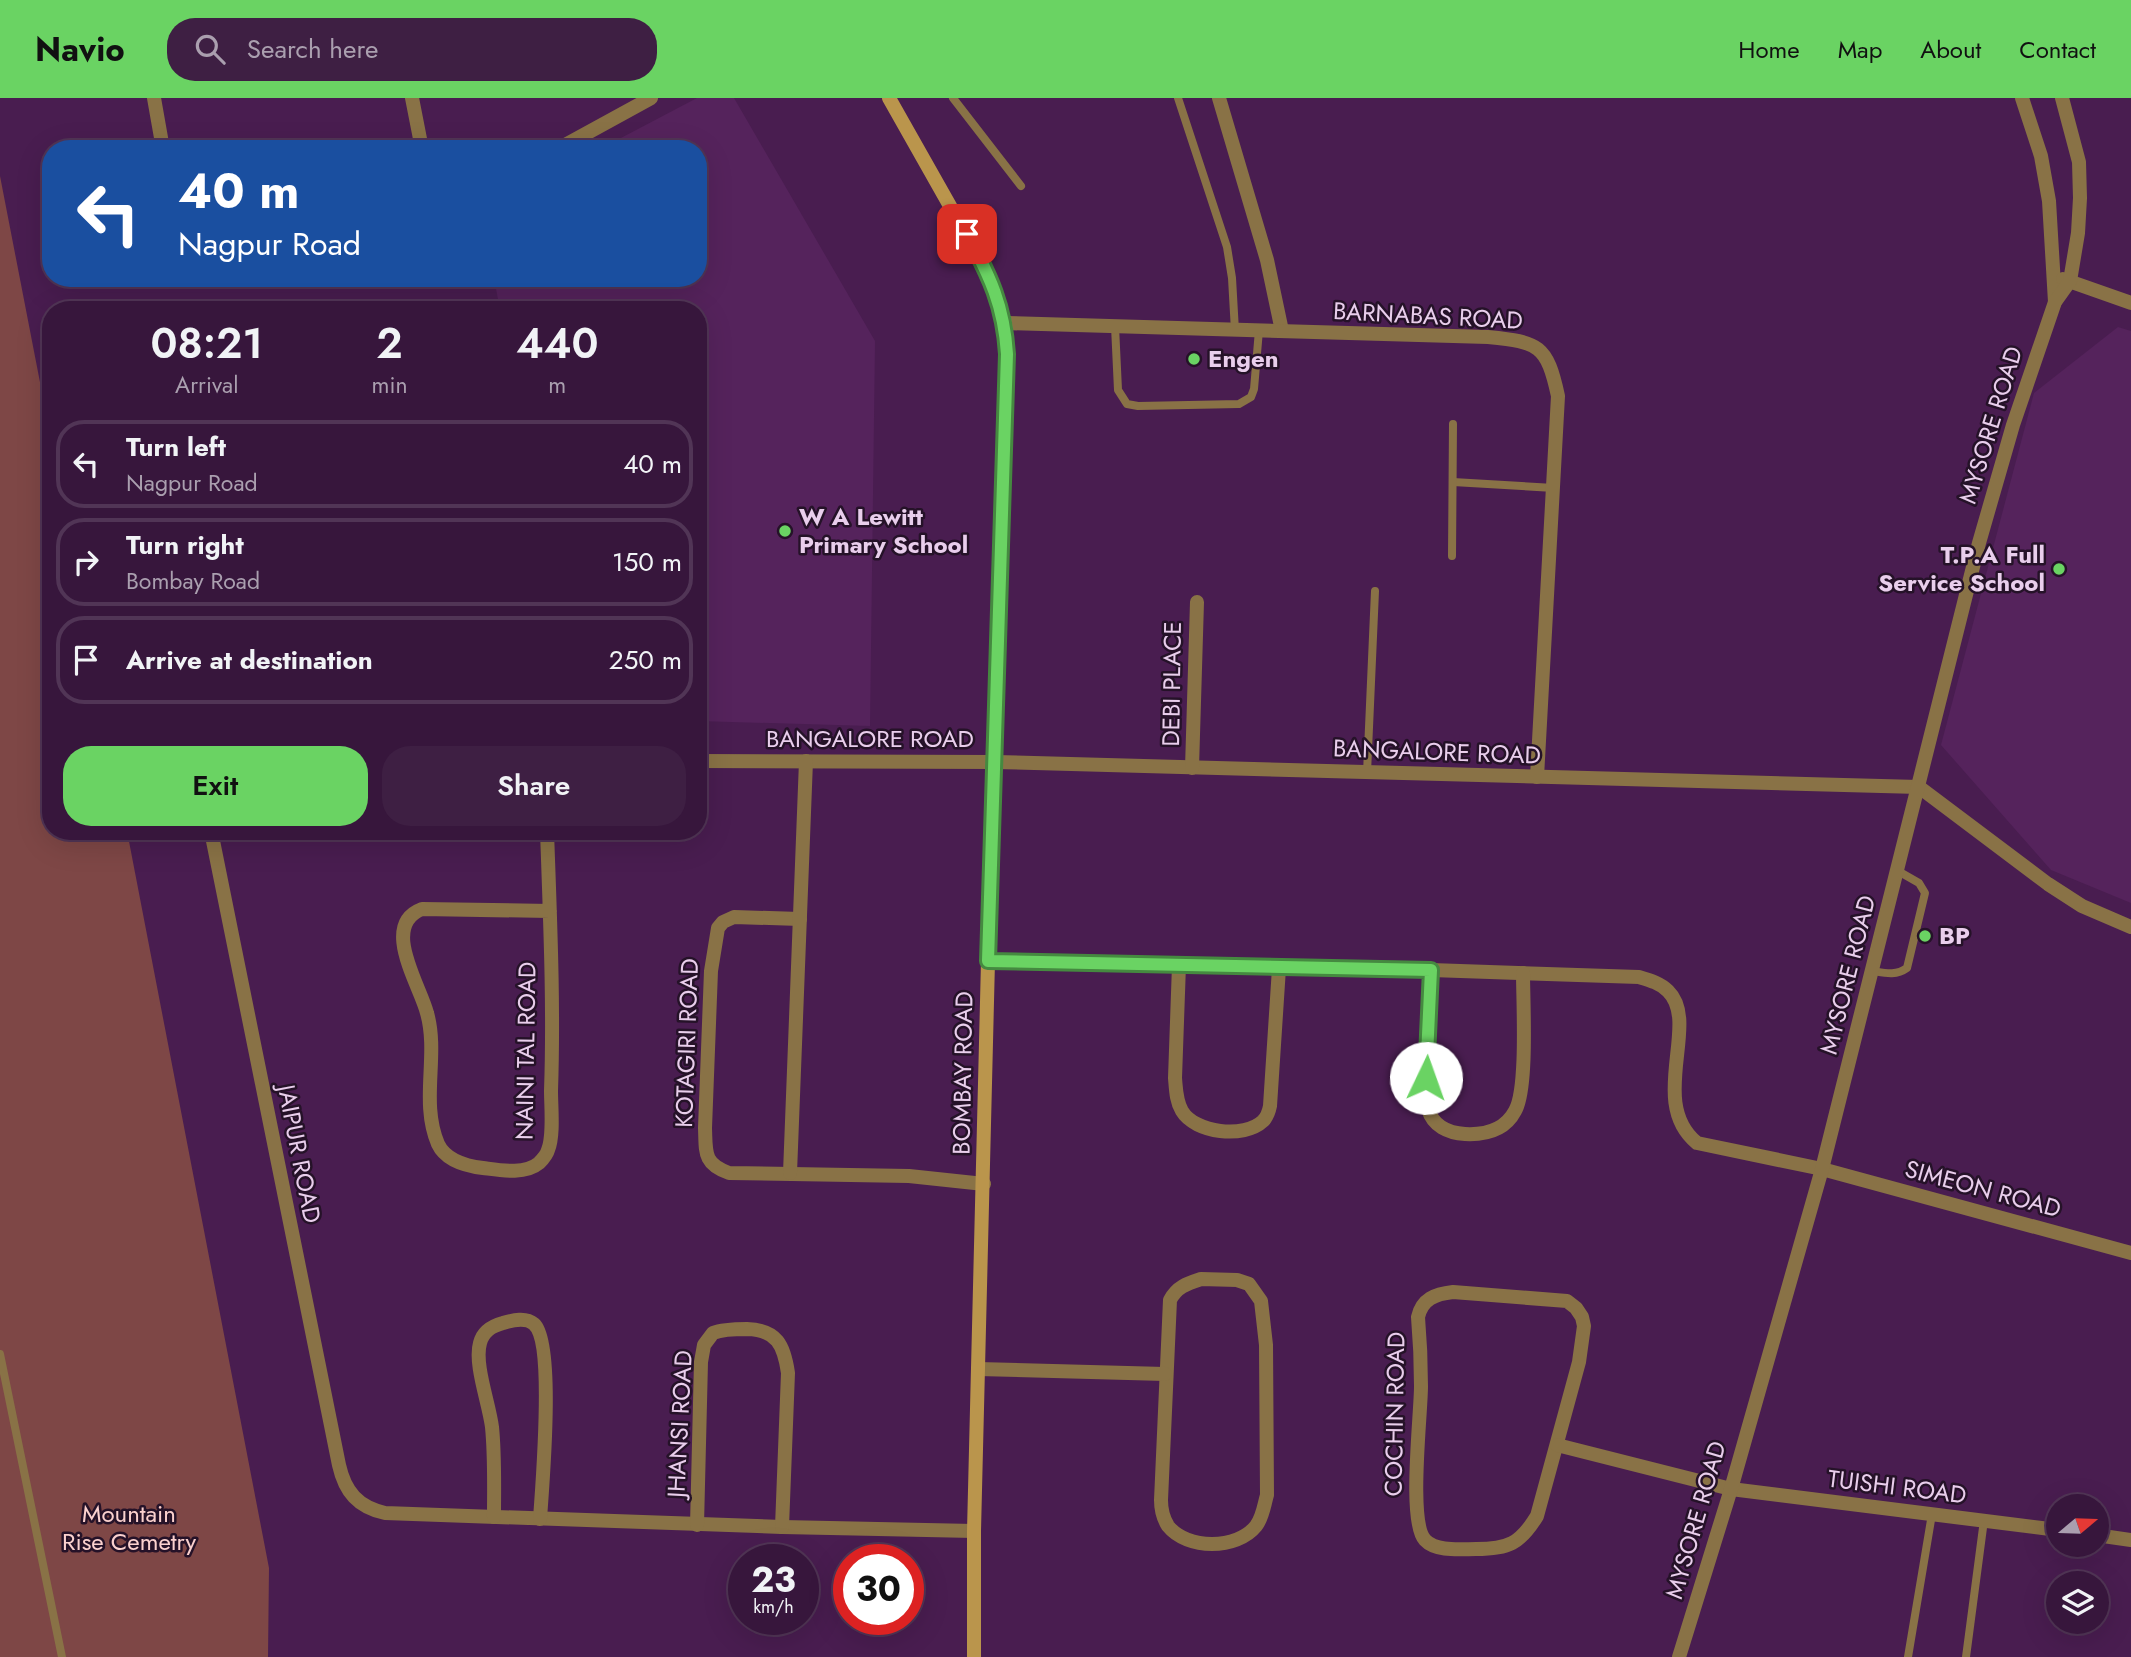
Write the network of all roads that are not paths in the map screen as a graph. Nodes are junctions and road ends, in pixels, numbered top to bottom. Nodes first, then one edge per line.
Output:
1 (154, 98) edge
2 (412, 98) edge
3 (651, 98) edge
4 (889, 98) edge
5 (953, 98) edge
6 (1178, 98) edge
7 (1219, 98) edge
8 (2022, 98) edge
9 (2062, 98) edge
10 (161, 140) edge
11 (420, 140) edge
12 (574, 140) edge
13 (1021, 186) dead end
14 (2052, 276) junction
15 (2070, 282) junction
16 (2054, 302) junction
17 (2131, 303) edge
18 (1005, 323) junction
19 (1115, 326) junction
20 (1258, 330) junction
21 (1235, 331) junction
22 (1282, 331) junction
23 (1453, 424) dead end
24 (1453, 482) junction
25 (1554, 488) junction
26 (1452, 556) dead end
27 (1375, 591) dead end
28 (1197, 601) dead end
29 (707, 761) edge
30 (806, 761) junction
31 (995, 762) junction
32 (1192, 768) junction
33 (1367, 773) junction
34 (1537, 778) junction
35 (1920, 787) junction
36 (213, 840) edge
37 (547, 840) edge
38 (1898, 871) junction
39 (550, 911) junction
40 (800, 919) junction
41 (2131, 927) edge
42 (988, 961) junction
43 (1179, 965) junction
44 (1279, 968) junction
45 (1431, 970) junction
46 (1873, 971) junction
47 (1523, 973) junction
48 (1822, 1169) junction
49 (790, 1172) junction
50 (984, 1184) junction
51 (2131, 1253) edge
52 (0, 1354) edge
53 (978, 1369) junction
54 (1165, 1374) junction
55 (1557, 1445) junction
56 (345, 1485) joint
57 (1731, 1489) junction
58 (1932, 1514) junction
59 (494, 1517) junction
60 (540, 1519) junction
61 (1984, 1520) junction
62 (697, 1525) junction
63 (782, 1527) junction
64 (2046, 1528) edge
65 (974, 1531) junction
66 (2109, 1537) edge
67 (2131, 1540) edge
68 (62, 1657) edge
69 (974, 1657) edge
70 (1679, 1657) edge
71 (1908, 1657) edge
72 (1966, 1657) edge

1 - 10 street
2 - 11 street
3 - 12 street
4 - 18 street, BOMBAY ROAD
5 - 13 lane
6 - 21 lane
7 - 22 street
8 - 14 street, MYSORE ROAD
9 - 15 street, MYSORE ROAD
14 - 15 street
14 - 16 street, MYSORE ROAD
15 - 16 street, MYSORE ROAD
15 - 17 street
16 - 35 street, MYSORE ROAD
18 - 19 street, BARNABAS ROAD
18 - 31 street, BOMBAY ROAD
19 - 20 lane
19 - 21 street, BARNABAS ROAD
20 - 21 street, BARNABAS ROAD
20 - 22 street, BARNABAS ROAD
22 - 25 street, BARNABAS ROAD
23 - 24 lane
24 - 25 lane
24 - 26 lane
25 - 34 street, BARNABAS ROAD
27 - 33 lane
28 - 32 street, DEBI PLACE
29 - 30 street, BANGALORE ROAD
30 - 31 street, BANGALORE ROAD
30 - 40 street
31 - 32 street, BANGALORE ROAD
31 - 42 street, BOMBAY ROAD
32 - 33 street, BANGALORE ROAD
33 - 34 street, BANGALORE ROAD
34 - 35 street, BANGALORE ROAD
35 - 38 street, MYSORE ROAD
35 - 41 street
36 - 56 street, JAIPUR ROAD
37 - 39 street, NAINI TAL ROAD
38 - 46 street, MYSORE ROAD
38 - 46 lane
39 - 39 street, NAINI TAL ROAD
40 - 49 street
40 - 49 street, KOTAGIRI ROAD
42 - 43 street, SIMEON ROAD
42 - 50 street, BOMBAY ROAD
43 - 44 street, SIMEON ROAD
43 - 44 street
44 - 45 street, SIMEON ROAD
45 - 47 street, SIMEON ROAD
45 - 47 street
46 - 48 street, MYSORE ROAD
47 - 48 street, SIMEON ROAD
48 - 51 street, SIMEON ROAD
48 - 57 street, MYSORE ROAD
49 - 50 street, KOTAGIRI ROAD
50 - 53 street, BOMBAY ROAD
52 - 68 lane
53 - 54 street
53 - 65 street, BOMBAY ROAD
54 - 54 street
55 - 55 street, COCHIN ROAD
55 - 57 street
56 - 59 street, JHANSI ROAD
57 - 58 street, TUISHI ROAD
57 - 70 street, MYSORE ROAD
58 - 61 street, TUISHI ROAD
58 - 71 lane
59 - 60 street, JHANSI ROAD
59 - 60 street
60 - 62 street, JHANSI ROAD
61 - 64 street, TUISHI ROAD
61 - 72 lane
62 - 63 street, JHANSI ROAD
62 - 63 street, JHANSI ROAD
63 - 65 street, JHANSI ROAD
65 - 69 street, BOMBAY ROAD
66 - 67 street

